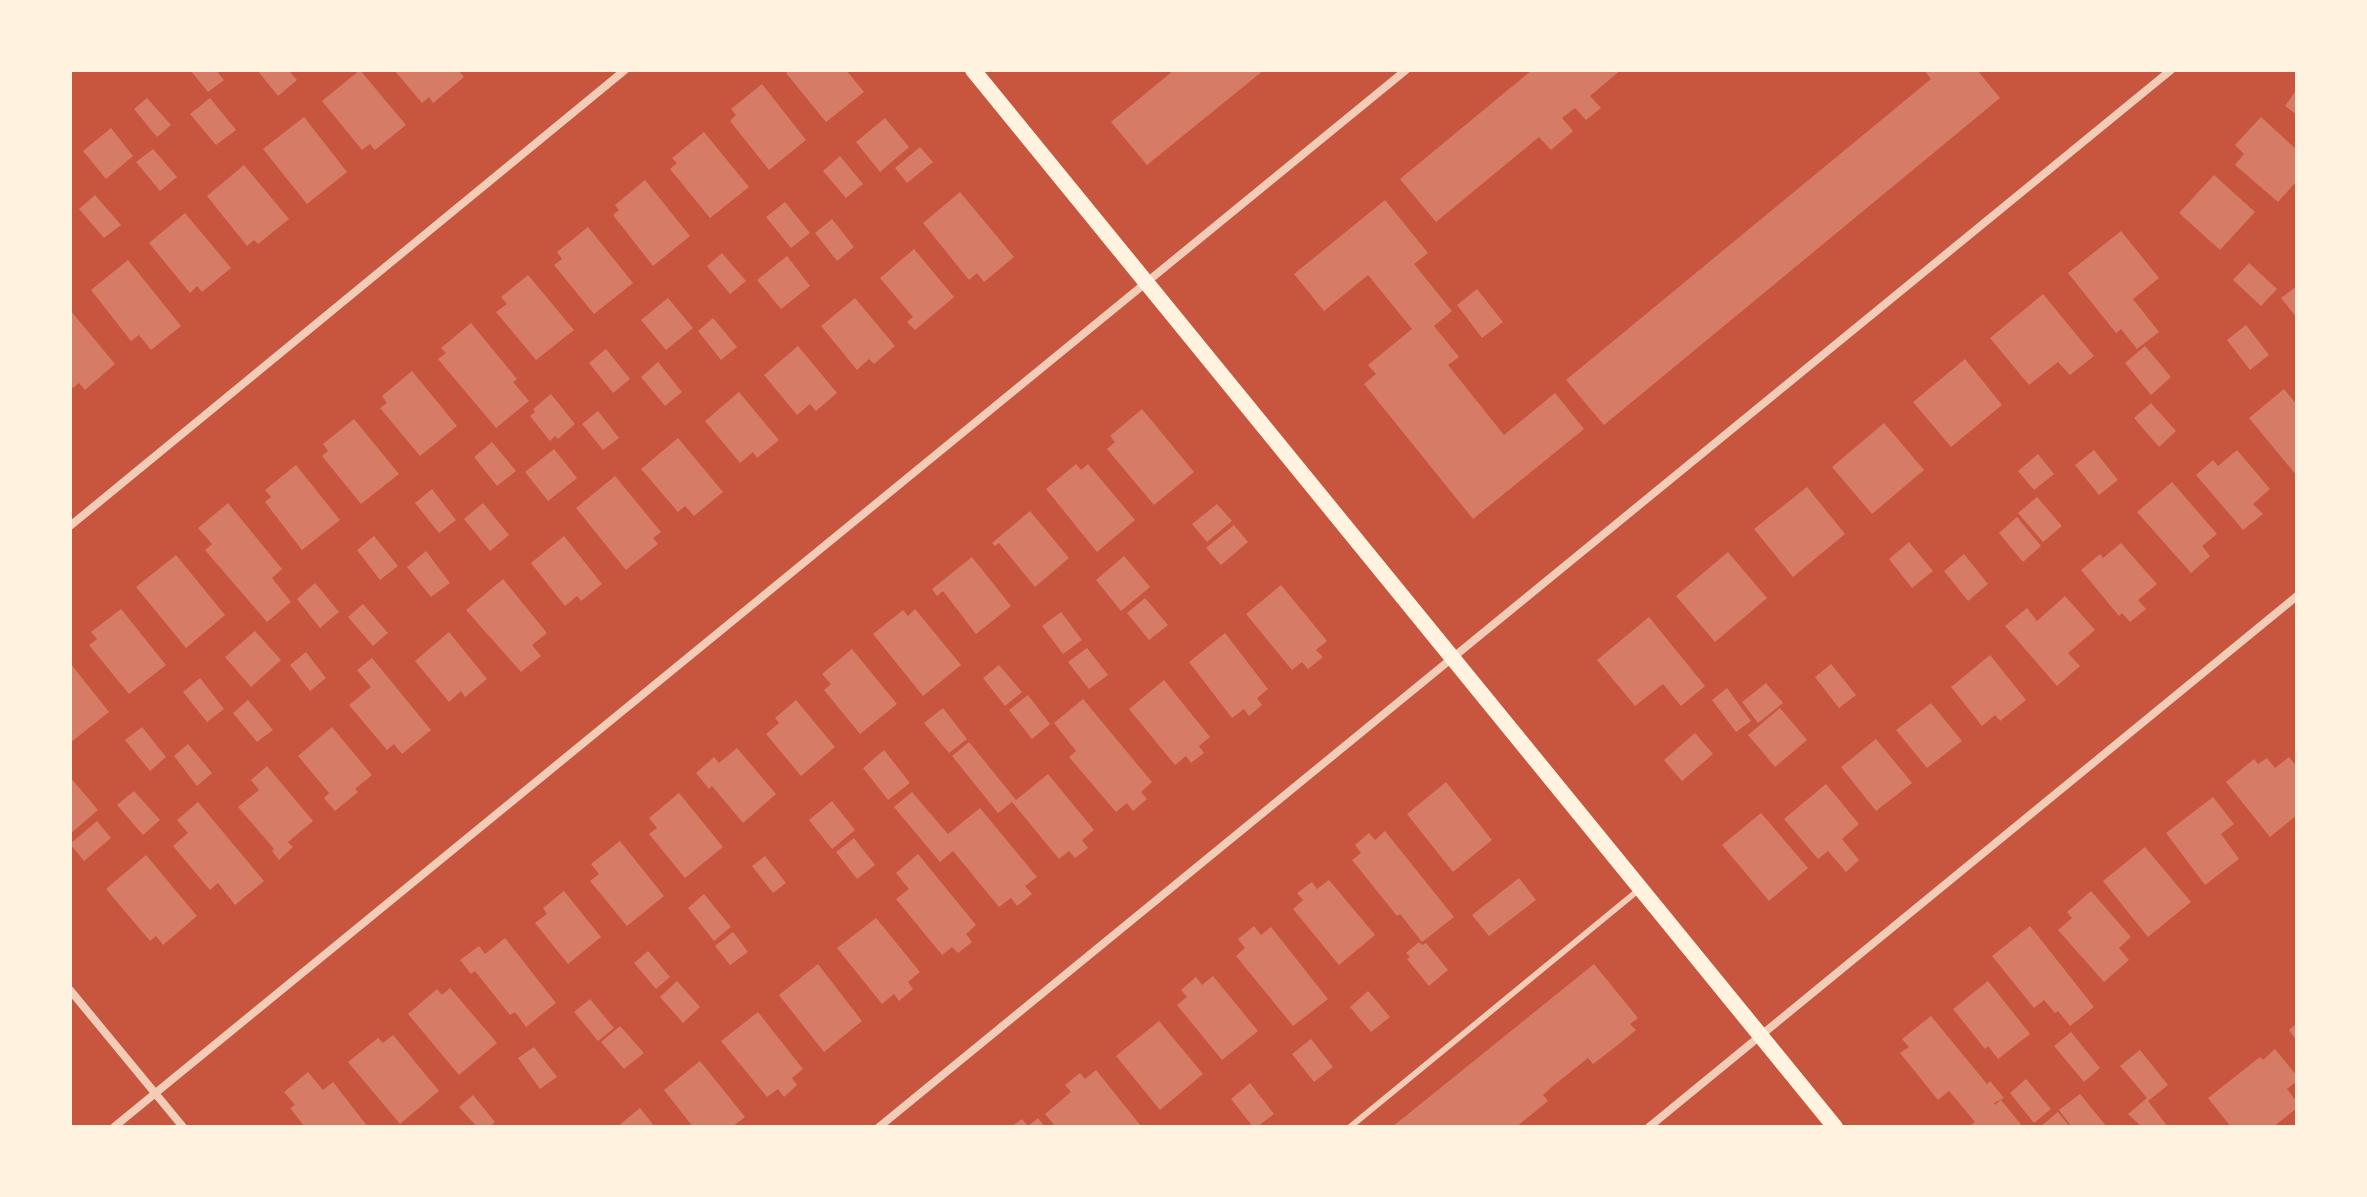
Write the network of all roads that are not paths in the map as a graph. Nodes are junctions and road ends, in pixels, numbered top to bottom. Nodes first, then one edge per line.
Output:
1 (625, 70) edge
2 (973, 70) edge
3 (1406, 70) edge
4 (2171, 70) edge
5 (1147, 282) junction
6 (70, 526) edge
7 (2297, 596) edge
8 (1453, 656) junction
9 (1641, 888) junction
10 (70, 990) edge
11 (1761, 1036) junction
12 (155, 1093) junction
13 (114, 1127) edge
14 (183, 1127) edge
15 (879, 1127) edge
16 (1350, 1127) edge
17 (1649, 1127) edge
18 (1835, 1127) edge

1 - 6 street
2 - 5 main road
3 - 5 street
4 - 8 street
5 - 8 main road
5 - 12 street
7 - 11 street
8 - 9 main road
8 - 15 street
9 - 11 main road
9 - 16 lane
10 - 12 street
11 - 17 street
11 - 18 main road
12 - 13 street
12 - 14 street

